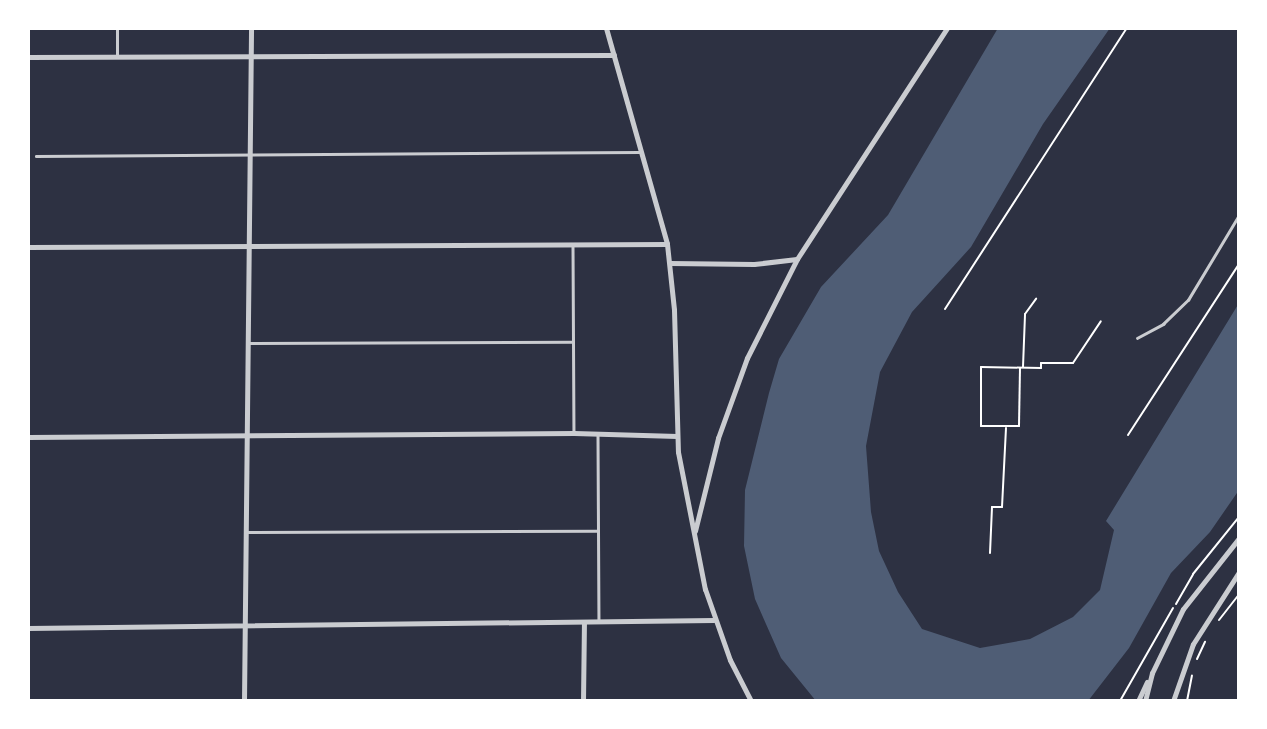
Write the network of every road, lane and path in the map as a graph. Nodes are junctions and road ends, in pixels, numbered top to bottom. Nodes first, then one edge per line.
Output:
1 (117, 28) edge
2 (251, 28) edge
3 (606, 28) edge
4 (947, 28) edge
5 (1126, 28) edge
6 (614, 55) junction
7 (117, 56) junction
8 (251, 56) junction
9 (28, 57) edge
10 (643, 152) junction
11 (250, 154) junction
12 (36, 156) dead end
13 (1239, 215) edge
14 (667, 244) junction
15 (573, 246) junction
16 (28, 247) edge
17 (248, 248) junction
18 (797, 259) junction
19 (670, 263) junction
20 (1239, 264) edge
21 (1036, 299) dead end
22 (945, 309) dead end
23 (1101, 321) dead end
24 (1137, 338) dead end
25 (573, 342) junction
26 (247, 343) junction
27 (1022, 368) junction
28 (1006, 426) junction
29 (574, 433) junction
30 (598, 433) junction
31 (246, 435) junction
32 (1128, 435) dead end
33 (677, 436) junction
34 (28, 437) edge
35 (598, 531) junction
36 (245, 532) junction
37 (694, 534) junction
38 (1239, 538) edge
39 (990, 553) dead end
40 (1239, 572) edge
41 (1239, 594) edge
42 (714, 620) junction
43 (599, 621) junction
44 (584, 622) junction
45 (244, 626) junction
46 (1214, 627) dead end
47 (28, 628) edge
48 (1209, 635) dead end
49 (1197, 662) dead end
50 (1193, 671) dead end
51 (1152, 673) junction
52 (244, 701) edge
53 (583, 701) edge
54 (751, 701) edge
55 (1138, 701) edge
56 (1145, 701) edge
57 (1172, 701) edge
58 (1187, 701) edge

1 - 7 lane
2 - 8 street
3 - 6 street
4 - 18 street
5 - 22 path
6 - 8 street
6 - 10 street
7 - 8 street
7 - 9 street
8 - 11 street
10 - 11 lane
10 - 14 street
11 - 12 lane
11 - 17 street
13 - 24 lane
14 - 15 street
14 - 19 street
15 - 17 street
15 - 25 lane
16 - 17 street
17 - 26 street
18 - 19 street
18 - 37 street
19 - 33 street
20 - 32 path
21 - 27 path
23 - 27 path
25 - 26 lane
25 - 29 lane
26 - 31 street
27 - 28 path
27 - 28 path
28 - 39 path
29 - 30 street
29 - 31 street
30 - 33 street
30 - 35 lane
31 - 34 street
31 - 36 street
33 - 37 street
35 - 36 lane
35 - 43 lane
36 - 45 street
37 - 42 street
38 - 51 street
40 - 57 street
41 - 46 path
42 - 43 street
42 - 54 street
43 - 44 street
44 - 45 street
44 - 53 street
45 - 47 street
45 - 52 street
48 - 49 path
50 - 58 path
51 - 55 street
51 - 56 street

